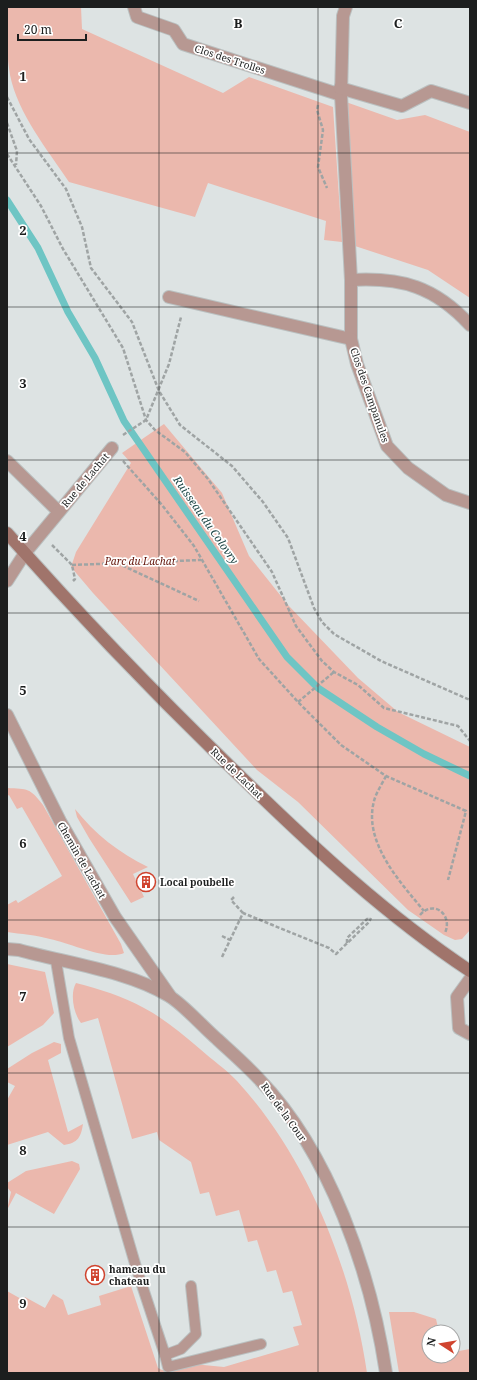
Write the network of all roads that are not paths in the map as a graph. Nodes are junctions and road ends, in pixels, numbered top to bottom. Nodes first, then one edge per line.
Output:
1 (134, 7) edge
2 (346, 7) edge
3 (341, 92) junction
4 (470, 104) edge
5 (350, 280) junction
6 (169, 297) dead end
7 (470, 325) edge
8 (351, 339) junction
9 (112, 448) road end
10 (7, 461) edge
11 (470, 503) edge
12 (58, 511) junction
13 (7, 533) edge
14 (25, 553) junction
15 (7, 581) edge
16 (7, 715) edge
17 (7, 949) edge
18 (56, 960) junction
19 (470, 971) edge
20 (470, 979) edge
21 (170, 997) junction
22 (470, 1034) edge
23 (191, 1286) dead end
24 (261, 1344) dead end
25 (165, 1355) junction
26 (386, 1373) edge

1 - 3 street, Clos des Trolles
2 - 3 street
3 - 4 street, Clos des Trolles
3 - 5 street
5 - 7 street
5 - 8 street, Clos des Campanules
6 - 8 street, Clos des Campanules
8 - 11 street, Clos des Campanules
9 - 12 street, Rue de Lachat
10 - 12 street, Rue de Lachat
12 - 14 street, Rue de Lachat
13 - 14 main road, Rue de Lachat
14 - 15 street
14 - 19 main road, Rue de Lachat
16 - 21 street, Chemin de Lachat
17 - 18 street, Rue de la Cour
18 - 21 street, Rue de la Cour
18 - 25 lane
20 - 22 street
21 - 26 street, Rue de la Cour
23 - 25 lane
24 - 25 lane

